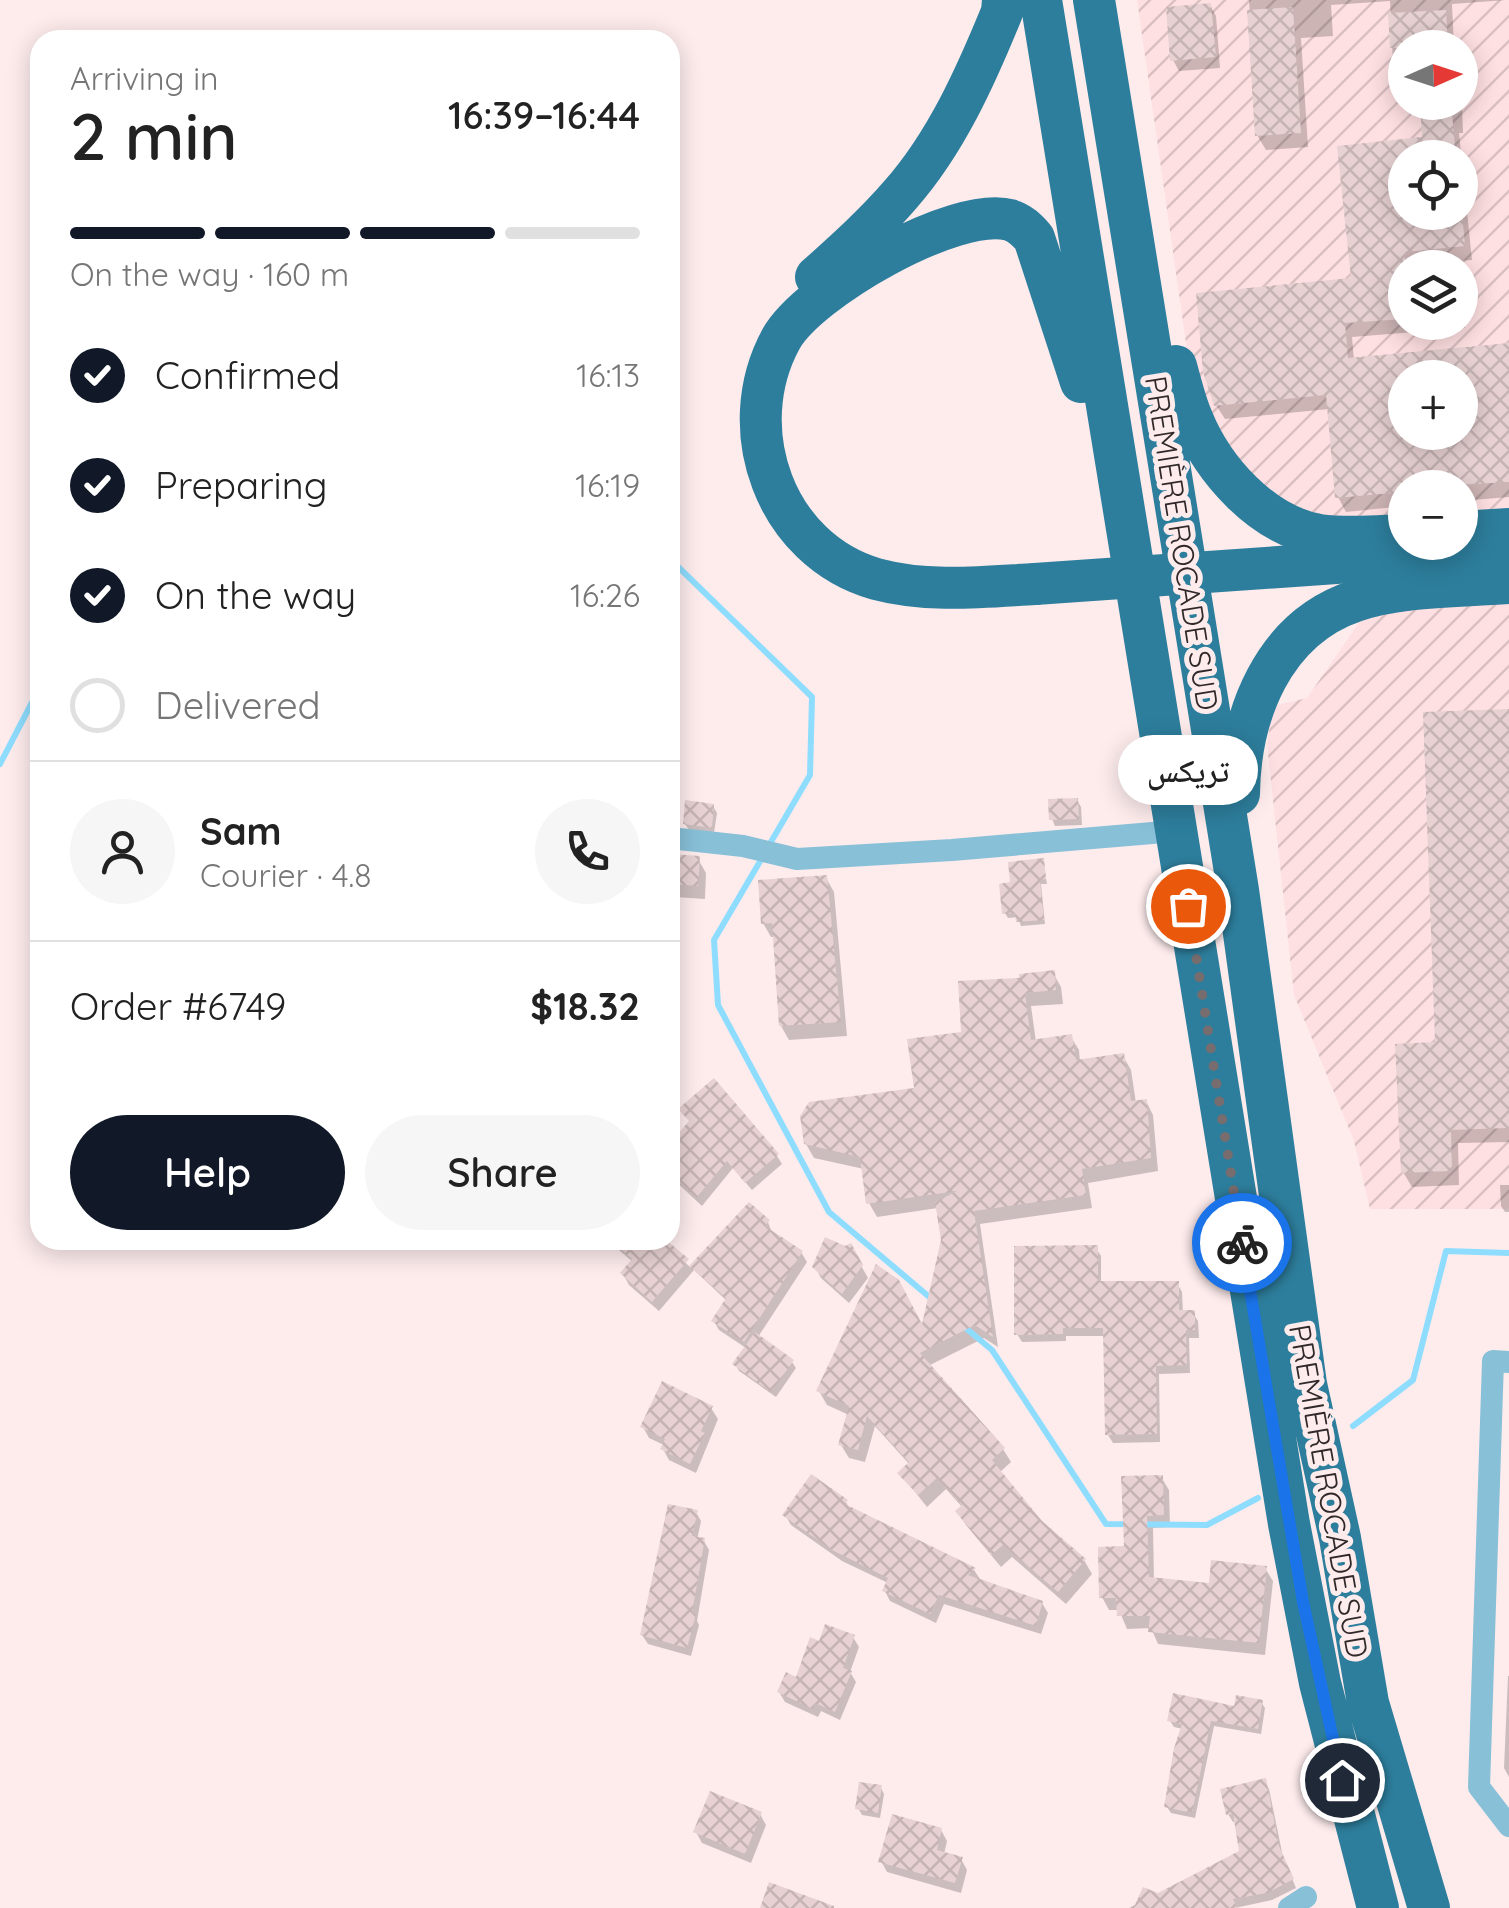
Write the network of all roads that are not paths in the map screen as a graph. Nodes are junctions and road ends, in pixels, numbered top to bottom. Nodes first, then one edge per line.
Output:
1 (1004, 0) edge
2 (1041, 0) edge
3 (1094, 0) edge
4 (1139, 276) junction
5 (1116, 474) junction
6 (1509, 529) edge
7 (1478, 531) edge
8 (1388, 536) edge
9 (1509, 551) edge
10 (1509, 565) edge
11 (1509, 583) edge
12 (1036, 589) junction
13 (1176, 832) junction
14 (680, 839) edge
15 (1238, 890) junction
16 (1509, 1362) edge
17 (1509, 1826) edge
18 (1378, 1908) edge
19 (1429, 1908) edge

1 - 12 highway
2 - 5 highway, PREMIÈRE ROCADE SUD
3 - 4 highway, PREMIÈRE ROCADE SUD
4 - 8 highway
4 - 15 highway, PREMIÈRE ROCADE SUD
5 - 12 highway
5 - 13 highway, PREMIÈRE ROCADE SUD
6 - 7 highway
9 - 12 highway, bridge
10 - 12 highway
11 - 15 highway
13 - 14 street
13 - 18 highway, PREMIÈRE ROCADE SUD
15 - 19 highway, PREMIÈRE ROCADE SUD
16 - 17 street

